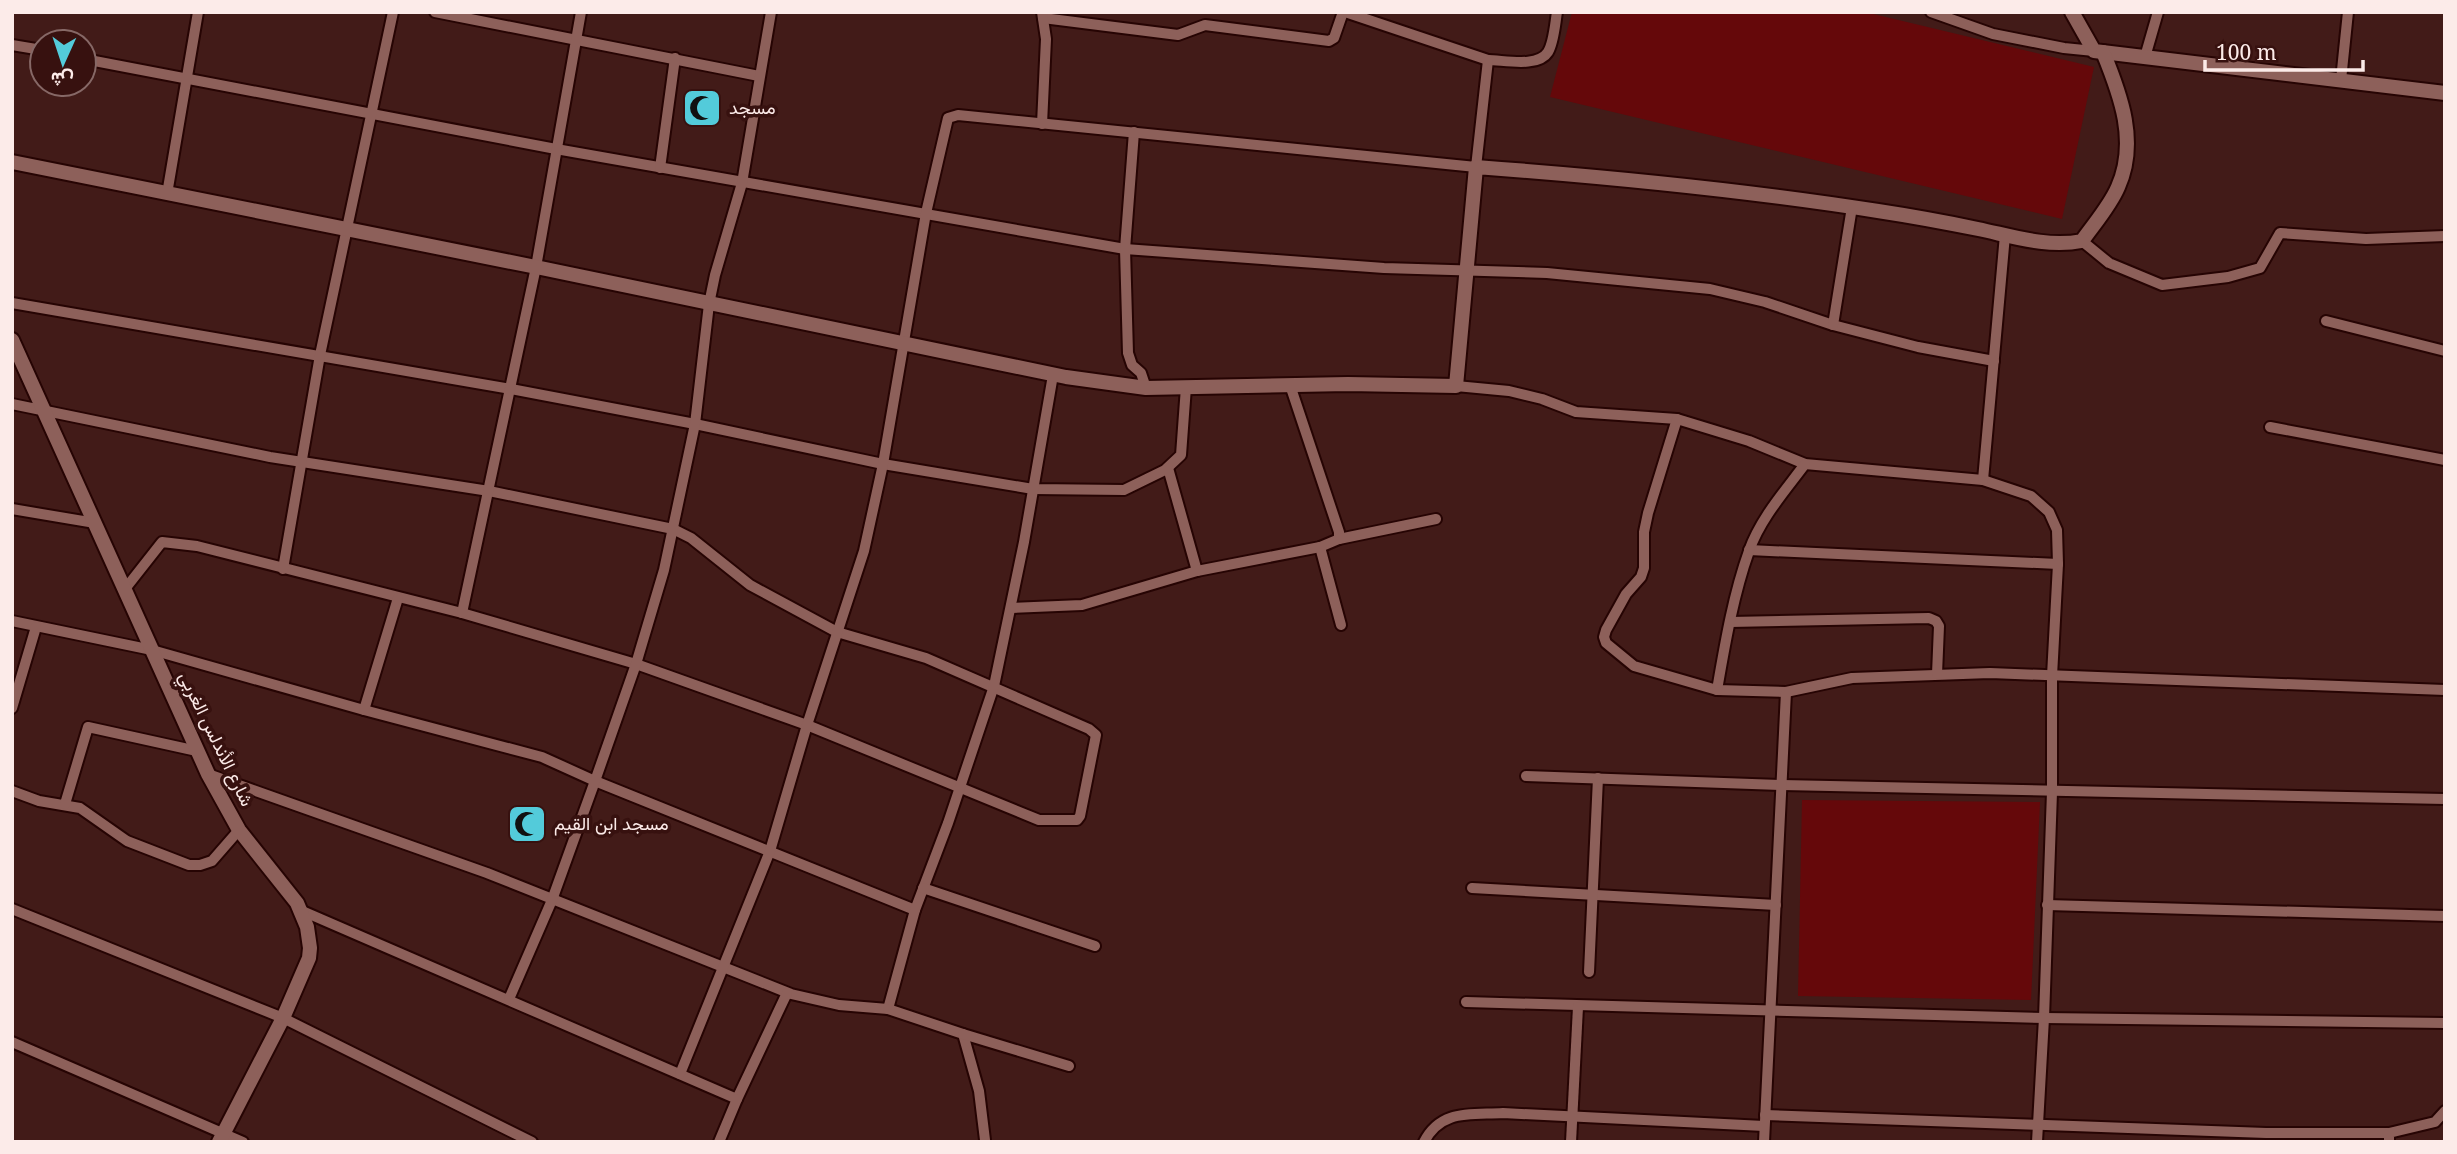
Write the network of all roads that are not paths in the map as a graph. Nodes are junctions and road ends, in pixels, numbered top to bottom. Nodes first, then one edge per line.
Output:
1 (198, 12) edge
2 (393, 12) edge
3 (435, 12) edge
4 (581, 12) edge
5 (771, 12) edge
6 (1344, 12) edge
7 (1557, 12) edge
8 (1931, 12) edge
9 (2073, 12) edge
10 (2158, 12) edge
11 (2348, 12) edge
12 (1043, 15) edge
13 (576, 38) junction
14 (2099, 52) junction
15 (2145, 57) junction
16 (675, 58) junction
17 (1488, 60) junction
18 (98, 62) edge
19 (759, 76) junction
20 (186, 79) junction
21 (2341, 80) junction
22 (2445, 93) edge
23 (371, 112) junction
24 (1042, 124) junction
25 (1133, 132) junction
26 (556, 149) junction
27 (12, 162) edge
28 (660, 167) junction
29 (1476, 167) junction
30 (742, 183) junction
31 (167, 194) junction
32 (1852, 207) junction
33 (926, 213) junction
34 (347, 230) junction
35 (2005, 235) junction
36 (2445, 236) edge
37 (2082, 241) junction
38 (1125, 249) junction
39 (536, 267) junction
40 (1465, 272) junction
41 (12, 303) edge
42 (709, 303) junction
43 (2326, 321) dead end
44 (1833, 325) junction
45 (12, 340) edge
46 (904, 345) junction
47 (2445, 351) edge
48 (320, 355) junction
49 (1994, 361) junction
50 (1053, 374) junction
51 (1290, 385) junction
52 (1456, 386) junction
53 (1186, 387) junction
54 (1146, 388) junction
55 (511, 389) junction
56 (12, 404) edge
57 (43, 408) junction
58 (1677, 419) junction
59 (695, 424) junction
60 (2270, 427) dead end
61 (2445, 460) edge
62 (302, 462) junction
63 (883, 464) junction
64 (1805, 464) junction
65 (1168, 468) junction
66 (1983, 480) junction
67 (1033, 489) junction
68 (489, 491) junction
69 (12, 509) edge
70 (1436, 519) dead end
71 (95, 523) junction
72 (673, 529) junction
73 (1339, 539) junction
74 (1320, 547) junction
75 (1749, 550) junction
76 (2058, 564) junction
77 (283, 569) junction
78 (1197, 571) junction
79 (125, 589) junction
80 (398, 598) junction
81 (1012, 608) junction
82 (462, 613) junction
83 (12, 621) edge
84 (1730, 622) junction
85 (1341, 625) dead end
86 (36, 627) junction
87 (837, 632) junction
88 (152, 650) junction
89 (636, 664) junction
90 (1937, 674) junction
91 (2052, 676) junction
92 (16, 682) edge
93 (994, 686) junction
94 (1717, 690) junction
95 (2445, 690) edge
96 (1786, 692) junction
97 (12, 708) edge
98 (364, 710) junction
99 (807, 725) junction
100 (197, 751) junction
101 (208, 774) junction
102 (1526, 776) dead end
103 (1598, 778) junction
104 (595, 781) junction
105 (1782, 785) junction
106 (959, 789) junction
107 (12, 792) edge
108 (2052, 792) junction
109 (2445, 799) edge
110 (65, 804) junction
111 (239, 830) junction
112 (770, 851) junction
113 (923, 888) junction
114 (1472, 888) dead end
115 (1593, 894) junction
116 (551, 900) junction
117 (1776, 905) junction
118 (2047, 905) junction
119 (12, 909) edge
120 (300, 910) junction
121 (915, 910) junction
122 (2445, 916) edge
123 (1095, 946) dead end
124 (724, 966) junction
125 (1589, 972) dead end
126 (787, 993) junction
127 (509, 999) junction
128 (1466, 1002) dead end
129 (1578, 1007) junction
130 (888, 1009) junction
131 (1771, 1009) junction
132 (283, 1018) junction
133 (2044, 1018) junction
134 (2445, 1023) edge
135 (963, 1034) junction
136 (12, 1042) edge
137 (1069, 1066) dead end
138 (680, 1074) junction
139 (737, 1099) junction
140 (2445, 1111) edge
141 (1573, 1117) junction
142 (1764, 1121) junction
143 (2440, 1121) edge
144 (2038, 1125) junction
145 (221, 1138) edge
146 (2266, 1138) edge
147 (2389, 1138) edge
148 (985, 1140) dead end
149 (243, 1142) edge
150 (532, 1142) edge
151 (719, 1142) edge
152 (1424, 1142) edge
153 (1571, 1142) edge
154 (1764, 1142) edge
155 (2037, 1142) edge

1 - 20 street
2 - 23 street
3 - 13 street
4 - 13 street
5 - 19 street
6 - 12 street
6 - 17 street
7 - 17 street
8 - 14 street
9 - 14 street
10 - 15 street
11 - 21 street
12 - 24 street
13 - 16 street
13 - 26 street
14 - 15 street
14 - 37 street
15 - 21 street
16 - 19 street
16 - 28 street
17 - 29 street
18 - 20 street
19 - 30 street
20 - 23 street
20 - 31 street
21 - 22 street
23 - 26 street
23 - 34 street
24 - 25 street
24 - 33 street
25 - 29 street
25 - 38 street
26 - 28 street
26 - 39 street
27 - 31 street
28 - 30 street
29 - 32 street
29 - 40 street
30 - 33 street
30 - 42 street
31 - 34 street
32 - 35 street
32 - 44 street
33 - 38 street
33 - 46 street
34 - 39 street
34 - 48 street
35 - 37 street
35 - 49 street
36 - 37 street
38 - 40 street
38 - 54 street
39 - 42 street
39 - 55 street
40 - 44 street
40 - 52 street
41 - 48 street
42 - 46 street
42 - 59 street
43 - 47 street
44 - 49 street
45 - 57 street, شارع الأندلس الغربي
46 - 50 street
46 - 63 street
48 - 55 street
48 - 62 street
49 - 66 street
50 - 54 street
50 - 67 street
51 - 52 street
51 - 53 street
51 - 73 street
52 - 58 street
53 - 54 street
53 - 65 street
55 - 59 street
55 - 68 street
56 - 57 street
57 - 62 street
57 - 71 street, شارع الأندلس الغربي
58 - 64 street
58 - 94 street
59 - 63 street
59 - 72 street
60 - 61 street
62 - 68 street
62 - 77 street
63 - 67 street
63 - 87 street
64 - 66 street
64 - 75 street
65 - 67 street
65 - 78 street
66 - 76 street
67 - 81 street
68 - 72 street
68 - 82 street
69 - 71 street
70 - 73 street
71 - 79 street, شارع الأندلس الغربي
72 - 87 street
72 - 89 street
73 - 74 street
74 - 78 street
74 - 85 street
75 - 76 street
75 - 84 street
76 - 91 street
77 - 79 street
77 - 80 street
78 - 81 street
79 - 88 street, شارع الأندلس الغربي
80 - 82 street
80 - 98 street
81 - 93 street
82 - 89 street
83 - 86 street
84 - 90 street
84 - 94 street
86 - 88 street
86 - 92 street
87 - 93 street
87 - 99 street
88 - 98 street
88 - 100 street, شارع الأندلس الغربي
89 - 99 street
89 - 104 street
90 - 91 street
90 - 96 street
91 - 95 street
91 - 108 street
92 - 97 street
93 - 106 street
93 - 106 street
94 - 96 street
96 - 105 street
98 - 104 street
99 - 106 street
99 - 112 street
100 - 101 street, شارع الأندلس الغربي
100 - 110 street
101 - 111 street, شارع الأندلس الغربي
101 - 116 street
102 - 103 street
103 - 105 street
103 - 115 street
104 - 112 street
104 - 116 street
105 - 108 street
105 - 117 street
106 - 113 street
107 - 110 street
108 - 109 street
108 - 118 street
110 - 111 street
111 - 120 street, شارع الأندلس الغربي
112 - 121 street
112 - 124 street
113 - 121 street
113 - 123 street
114 - 115 street
115 - 117 street
115 - 125 street
116 - 124 street
116 - 127 street
117 - 131 street
118 - 122 street
118 - 133 street
119 - 132 street
120 - 127 street
120 - 132 street, شارع الأندلس الغربي
121 - 130 street
124 - 126 street
124 - 138 street
126 - 130 street
126 - 139 street
127 - 138 street
128 - 129 street
129 - 131 street
129 - 141 street
130 - 135 street
131 - 133 street
131 - 142 street
132 - 145 street, شارع الأندلس الغربي
132 - 150 street
133 - 134 street
133 - 144 street
135 - 137 street
135 - 148 street
136 - 145 street
138 - 139 street
139 - 151 street
140 - 143 street
141 - 142 street
141 - 152 street
141 - 153 street
142 - 144 street
142 - 154 street
143 - 147 street
144 - 146 street
144 - 155 street
145 - 149 street
146 - 147 street

